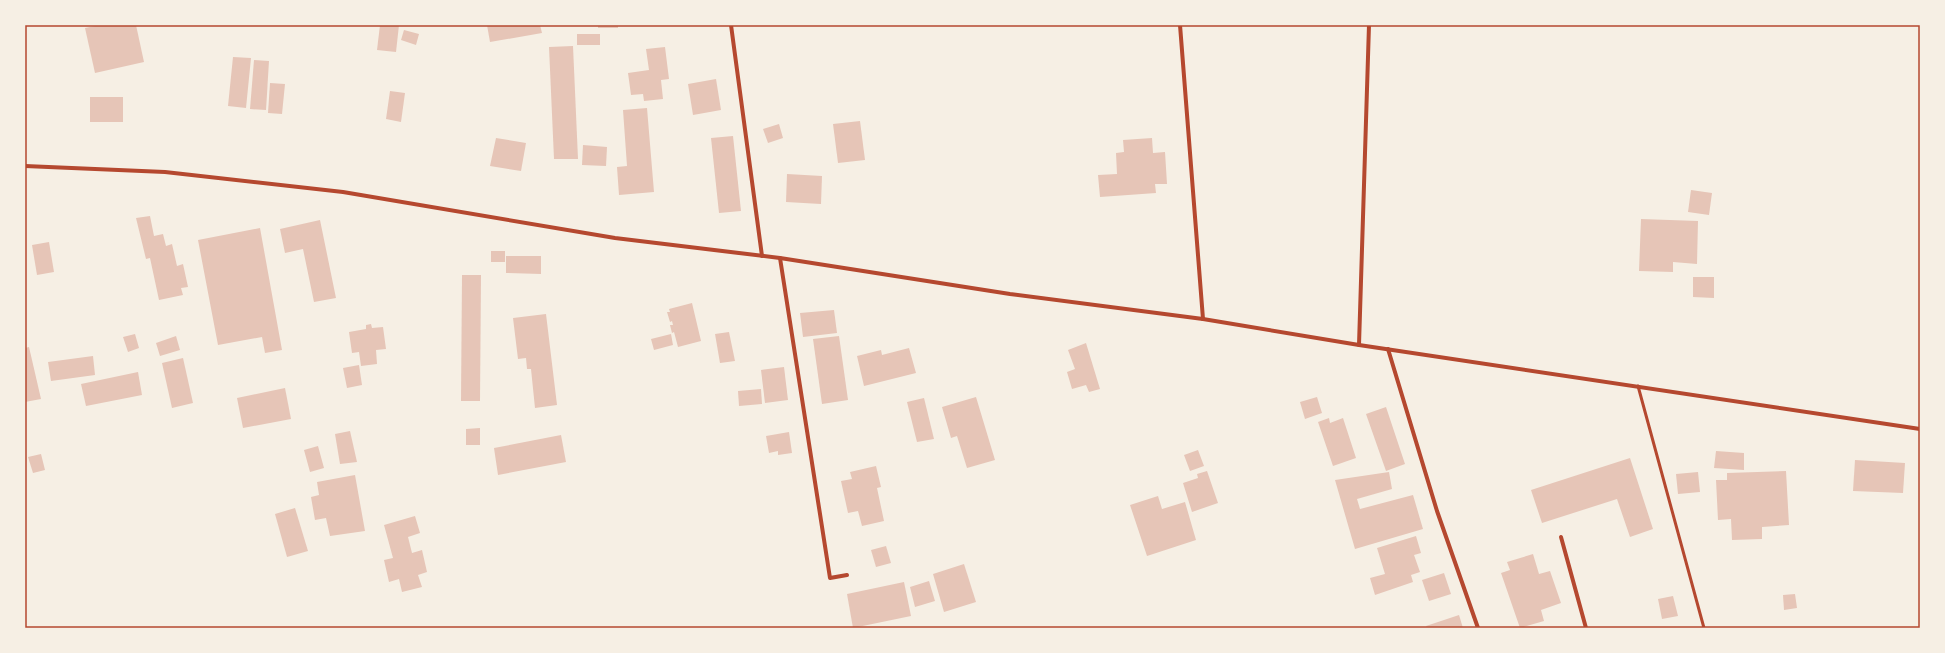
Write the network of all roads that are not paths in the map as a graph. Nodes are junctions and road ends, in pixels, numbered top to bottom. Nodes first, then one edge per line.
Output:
1 (732, 25) edge
2 (1180, 25) edge
3 (1369, 25) edge
4 (25, 166) edge
5 (762, 256) junction
6 (780, 258) junction
7 (1203, 319) junction
8 (1359, 345) junction
9 (1388, 349) junction
10 (1638, 386) junction
11 (1920, 429) edge
12 (1561, 537) dead end
13 (847, 575) dead end
14 (1478, 628) edge
15 (1586, 628) edge
16 (1704, 628) edge

1 - 5 street
2 - 7 street
3 - 8 street
4 - 5 street
5 - 6 street
6 - 7 street
6 - 13 street
7 - 8 street
8 - 9 street
9 - 10 street
9 - 14 street
10 - 11 street
10 - 16 lane
12 - 15 street

